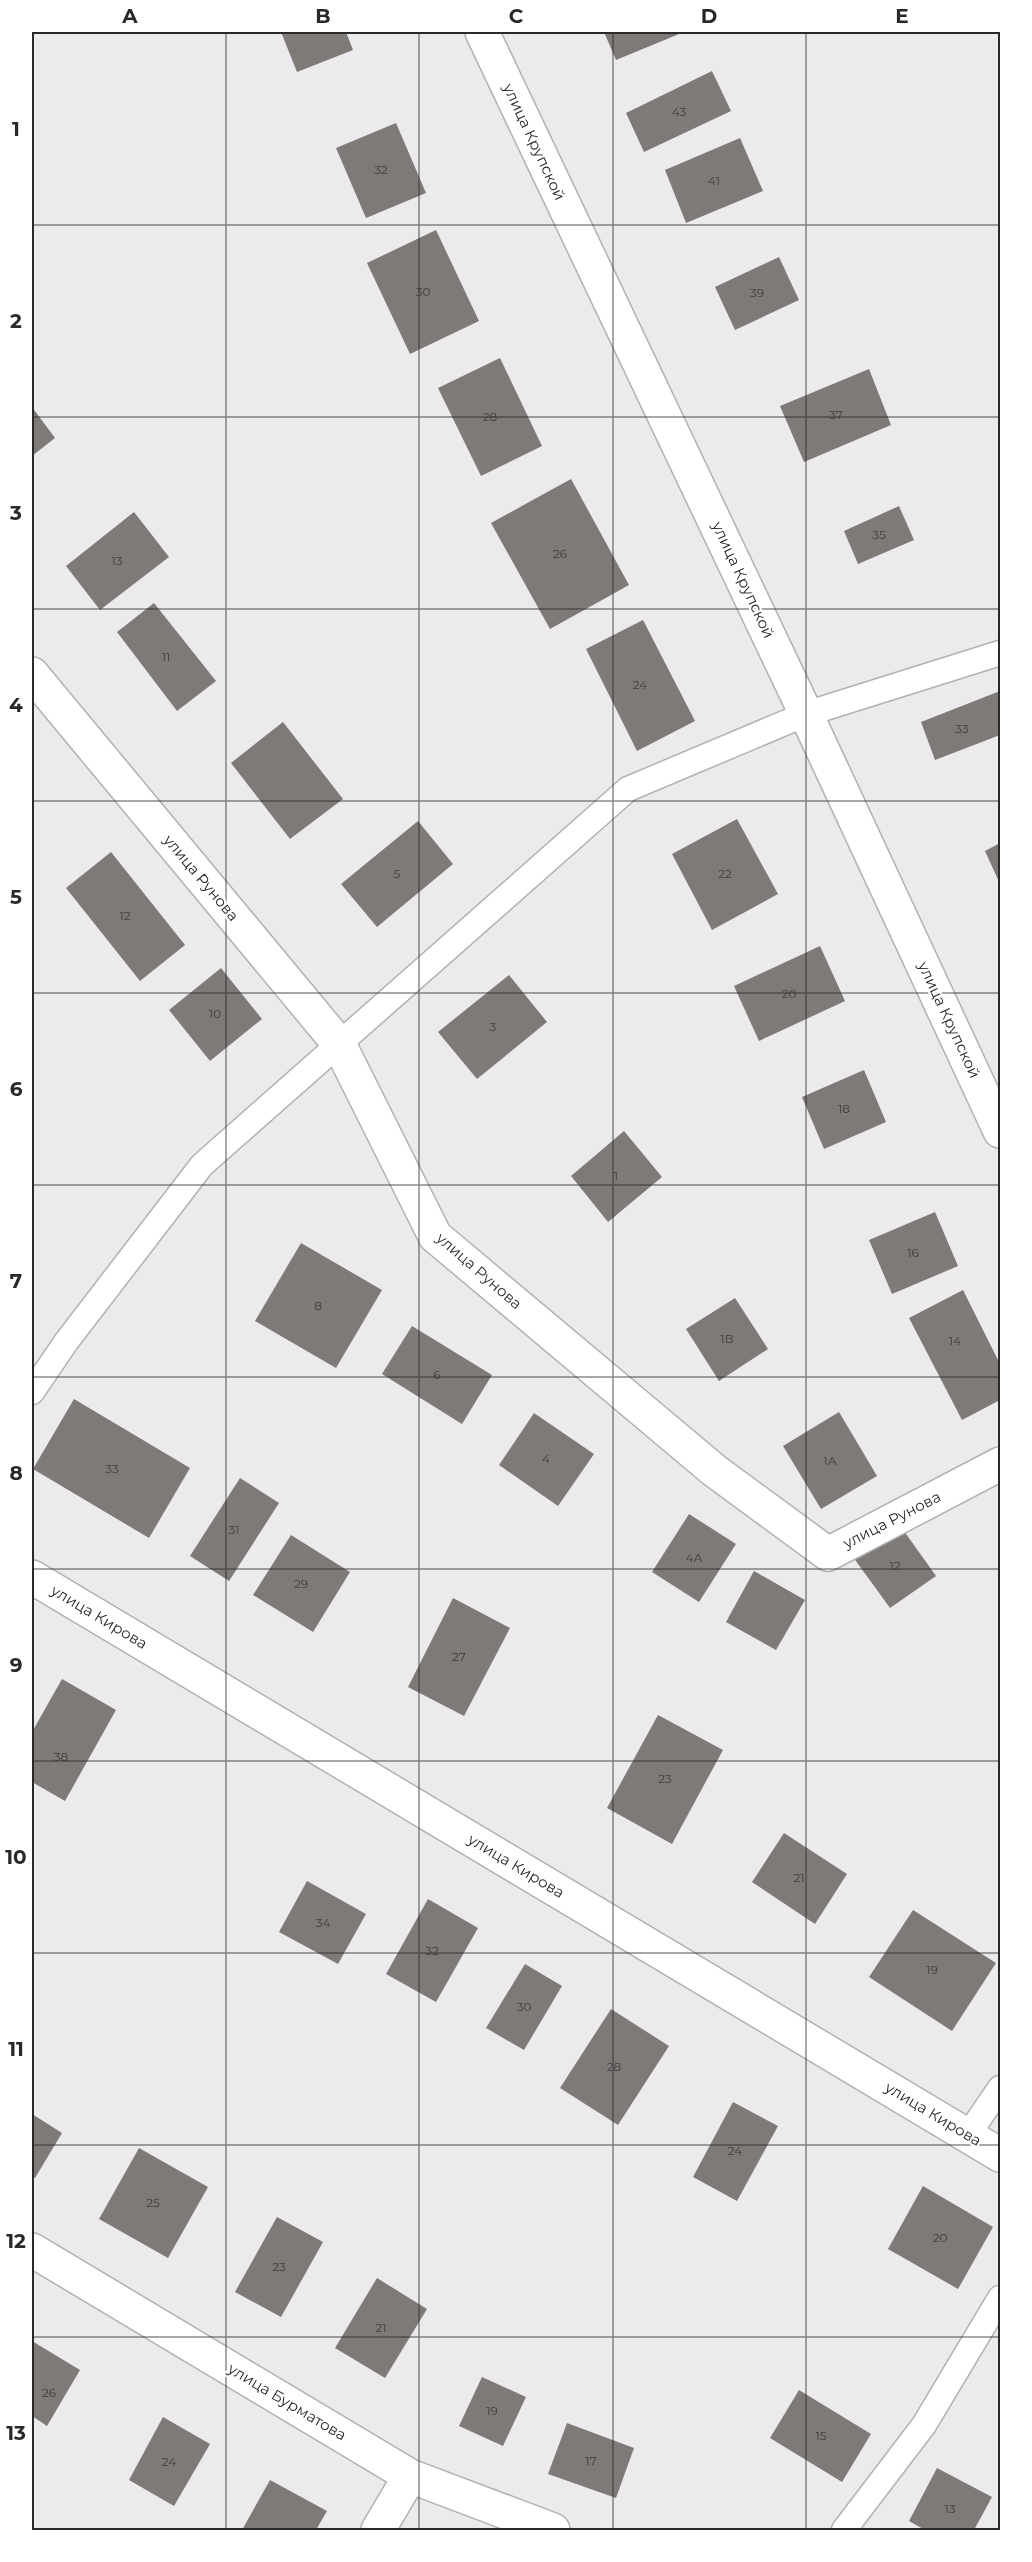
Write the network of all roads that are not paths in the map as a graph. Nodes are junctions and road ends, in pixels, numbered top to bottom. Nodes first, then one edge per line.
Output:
1 (482, 32) edge
2 (1000, 653) edge
3 (32, 674) edge
4 (806, 714) junction
5 (339, 1044) junction
6 (1000, 1131) edge
7 (32, 1392) edge
8 (1000, 1464) edge
9 (32, 1577) edge
10 (1000, 2088) edge
11 (968, 2135) junction
12 (1000, 2155) edge
13 (32, 2250) edge
14 (1000, 2298) edge
15 (410, 2476) junction
16 (378, 2530) edge
17 (553, 2530) edge
18 (844, 2530) edge

1 - 4 street, улица Крупской
2 - 4 lane
3 - 5 street, улица Рунова
4 - 5 lane
4 - 6 street, улица Крупской
5 - 7 lane
5 - 8 street, улица Рунова
9 - 11 street, улица Кирова
10 - 11 lane
11 - 12 street, улица Кирова
13 - 15 street, улица Бурматова
14 - 18 lane
15 - 16 street
15 - 17 street, улица Бурматова

